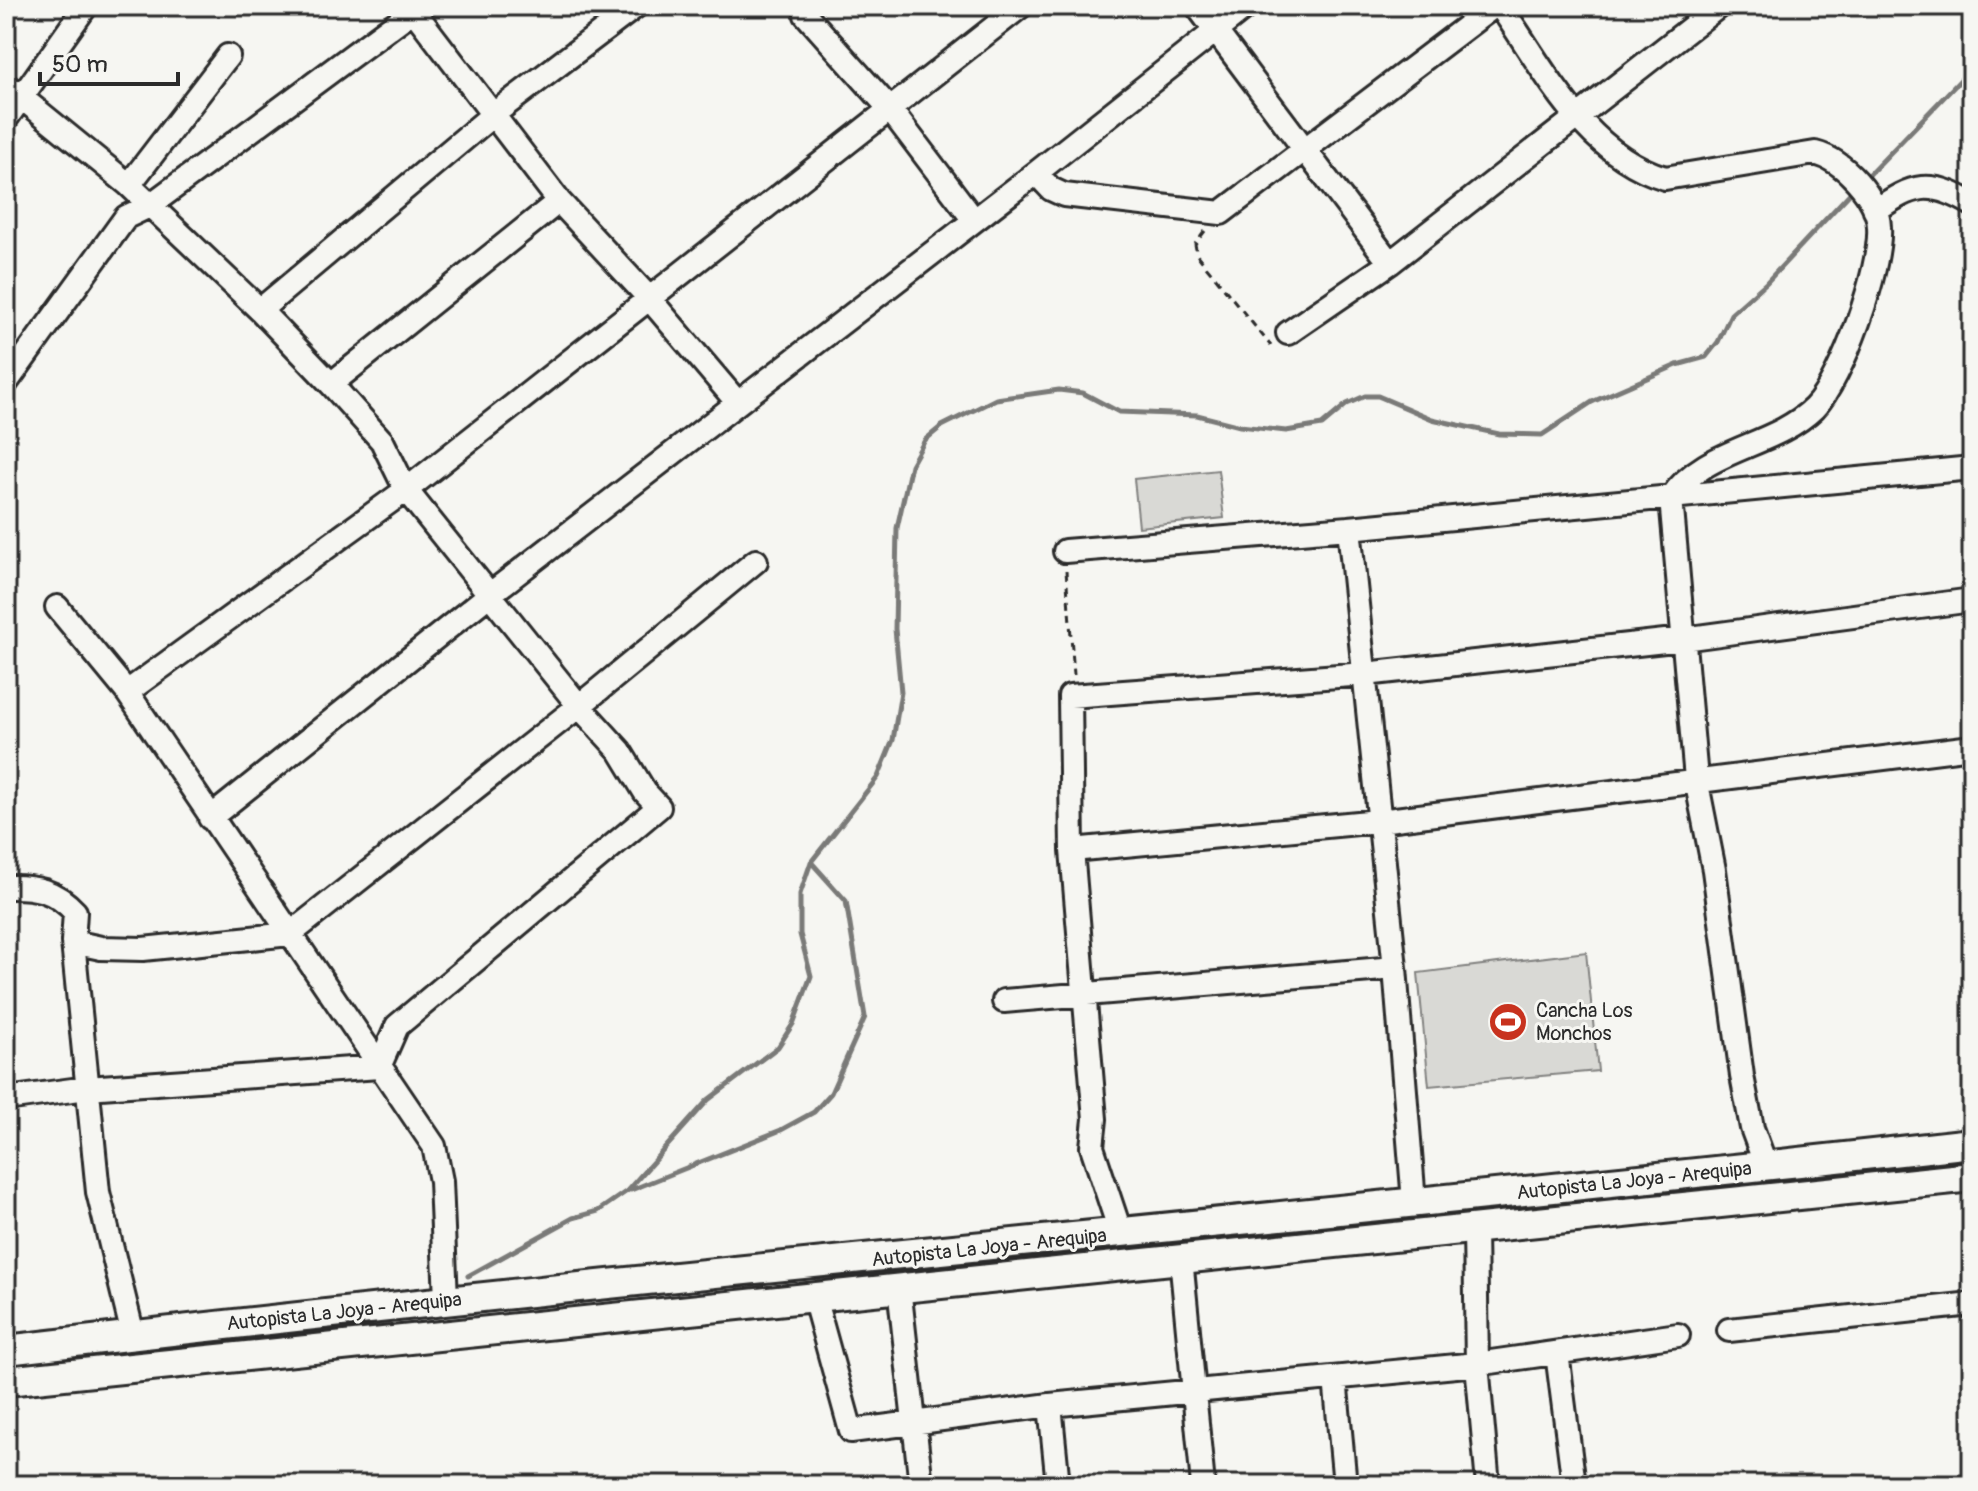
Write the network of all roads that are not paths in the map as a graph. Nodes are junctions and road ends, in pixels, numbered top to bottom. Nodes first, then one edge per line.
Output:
1 (86, 6) edge
2 (636, 6) edge
3 (1021, 6) edge
4 (1197, 6) edge
5 (1247, 6) edge
6 (1497, 6) edge
7 (1719, 6) edge
8 (414, 7) edge
9 (806, 15) dead end
10 (1216, 30) junction
11 (228, 56) dead end
12 (14, 90) edge
13 (889, 108) junction
14 (495, 113) junction
15 (1577, 117) junction
16 (6, 119) edge
17 (1304, 150) junction
18 (1036, 173) junction
19 (129, 185) junction
20 (559, 201) junction
21 (1972, 204) edge
22 (149, 206) junction
23 (1875, 211) junction
24 (974, 220) junction
25 (1390, 263) junction
26 (648, 297) junction
27 (260, 310) junction
28 (1280, 340) road end
29 (6, 383) edge
30 (331, 384) junction
31 (737, 402) junction
32 (1972, 468) edge
33 (406, 490) junction
34 (1671, 498) junction
35 (1349, 528) junction
36 (1065, 551) road end
37 (756, 561) dead end
38 (489, 595) junction
39 (1972, 600) edge
40 (57, 607) dead end
41 (1683, 639) junction
42 (1365, 674) junction
43 (127, 692) junction
44 (579, 706) junction
45 (1972, 747) edge
46 (1696, 779) junction
47 (210, 818) junction
48 (1379, 821) junction
49 (1072, 850) junction
50 (6, 887) edge
51 (290, 934) junction
52 (73, 942) junction
53 (1395, 968) junction
54 (1083, 996) junction
55 (1004, 1001) dead end
56 (379, 1067) junction
57 (87, 1088) junction
58 (6, 1099) edge
59 (1972, 1143) edge
60 (1766, 1166) junction
61 (1972, 1177) edge
62 (1414, 1202) junction
63 (1475, 1229) junction
64 (1121, 1234) junction
65 (1181, 1258) junction
66 (899, 1287) junction
67 (814, 1297) junction
68 (446, 1300) junction
69 (1972, 1304) edge
70 (1729, 1330) dead end
71 (133, 1335) junction
72 (1678, 1335) dead end
73 (6, 1350) edge
74 (1557, 1353) junction
75 (1477, 1364) junction
76 (1335, 1378) junction
77 (6, 1381) edge
78 (1193, 1394) junction
79 (1050, 1405) junction
80 (913, 1425) junction
81 (921, 1485) edge
82 (1058, 1485) edge
83 (1203, 1485) edge
84 (1345, 1485) edge
85 (1488, 1485) edge
86 (1574, 1485) edge

1 - 12 street
2 - 14 street
3 - 13 street
4 - 10 street
5 - 10 street
6 - 15 street
6 - 17 street
7 - 15 street
8 - 14 street
8 - 22 street
9 - 13 street
10 - 17 street
10 - 18 street
11 - 19 street
12 - 16 street
12 - 19 street
13 - 24 street
13 - 26 street
14 - 20 street
14 - 27 street
15 - 23 street
15 - 25 street
17 - 18 street
17 - 25 street
18 - 24 street
19 - 22 street
20 - 26 street
20 - 30 street
21 - 23 street
22 - 27 street
22 - 29 street
23 - 34 street
24 - 31 street
25 - 28 street
26 - 31 street
26 - 33 street
27 - 30 street
30 - 33 street
31 - 38 street
32 - 34 street
33 - 38 street
33 - 43 street
34 - 35 street
34 - 41 street
35 - 36 street
35 - 42 street
37 - 44 street
38 - 44 street
38 - 47 street
39 - 41 street
40 - 43 street
41 - 42 street
41 - 46 street
42 - 48 street
42 - 49 street
43 - 47 street
44 - 51 street
44 - 56 street
45 - 46 street
46 - 48 street
46 - 60 street
47 - 51 street
48 - 49 street
48 - 53 street
49 - 54 street
50 - 52 street
51 - 52 street
51 - 56 street
52 - 57 street
53 - 54 street
53 - 62 street
54 - 55 street
54 - 64 street
56 - 57 street
56 - 68 street
57 - 58 street
57 - 71 street
59 - 60 main road, Autopista La Joya - Arequipa
60 - 62 main road, Autopista La Joya - Arequipa
61 - 63 main road, Autopista La Joya - Arequipa
62 - 64 main road, Autopista La Joya - Arequipa
63 - 65 main road, Autopista La Joya - Arequipa
63 - 75 street
64 - 68 main road, Autopista La Joya - Arequipa
65 - 66 main road, Autopista La Joya - Arequipa
65 - 78 street
66 - 67 main road, Autopista La Joya - Arequipa
66 - 80 street
67 - 77 main road, Autopista La Joya - Arequipa
67 - 80 street
68 - 71 main road, Autopista La Joya - Arequipa
69 - 70 street
71 - 73 main road, Autopista La Joya - Arequipa
72 - 74 street
74 - 75 street
74 - 86 street
75 - 76 street
75 - 85 street
76 - 78 street
76 - 84 street
78 - 79 street
78 - 83 street
79 - 80 street
79 - 82 street
80 - 81 street

